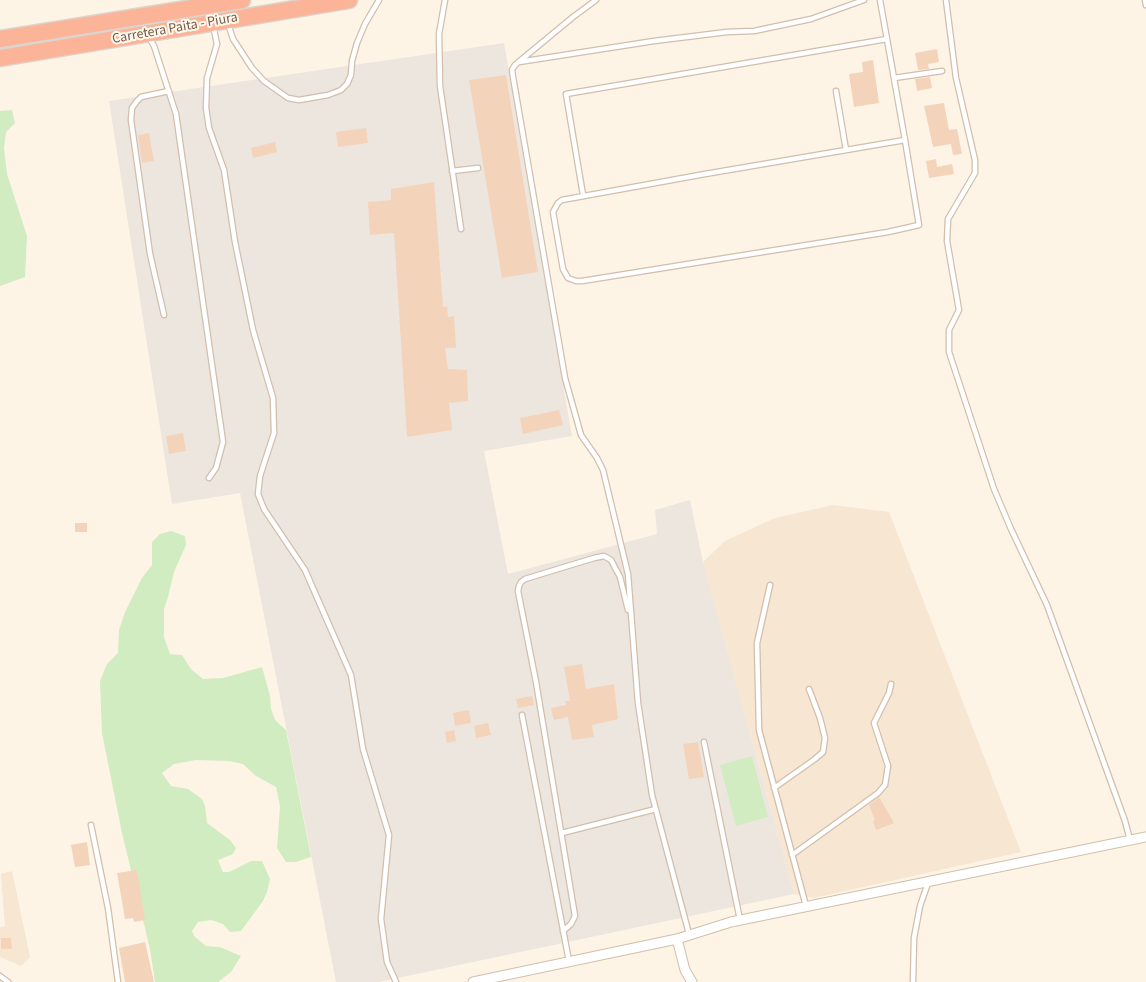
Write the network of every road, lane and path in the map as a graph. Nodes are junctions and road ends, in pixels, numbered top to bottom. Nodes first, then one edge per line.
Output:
1 (242, 0) edge
2 (349, 0) edge
3 (380, 0) edge
4 (445, 0) edge
5 (596, 0) edge
6 (864, 0) edge
7 (880, 0) edge
8 (946, 0) edge
9 (1145, 0) edge
10 (1146, 5) edge
11 (220, 22) junction
12 (146, 34) junction
13 (0, 39) edge
14 (887, 39) junction
15 (0, 58) edge
16 (518, 62) junction
17 (942, 71) dead end
18 (894, 78) junction
19 (169, 91) junction
20 (836, 91) dead end
21 (905, 140) junction
22 (846, 150) junction
23 (478, 168) dead end
24 (452, 171) junction
25 (583, 195) junction
26 (461, 229) dead end
27 (164, 315) dead end
28 (209, 478) dead end
29 (770, 585) dead end
30 (632, 624) junction
31 (891, 684) dead end
32 (809, 689) dead end
33 (522, 715) dead end
34 (704, 742) dead end
35 (774, 788) junction
36 (656, 810) junction
37 (91, 826) dead end
38 (562, 833) junction
39 (1146, 837) edge
40 (1130, 841) junction
41 (792, 855) junction
42 (928, 882) junction
43 (806, 908) junction
44 (740, 920) junction
45 (563, 931) junction
46 (690, 936) junction
47 (678, 939) junction
48 (569, 962) junction
49 (0, 976) edge
50 (8, 982) edge
51 (118, 982) edge
52 (396, 982) edge
53 (473, 982) edge
54 (692, 982) edge
55 (913, 982) edge

1 - 13 highway, Carretera Paita - Piura
2 - 11 highway, Carretera Paita - Piura
3 - 11 lane
4 - 24 lane
5 - 16 lane
6 - 16 lane
7 - 14 lane
8 - 40 lane
9 - 10 lane
11 - 12 highway, Carretera Paita - Piura
11 - 52 lane
12 - 15 highway, Carretera Paita - Piura
12 - 19 lane
14 - 18 lane
14 - 25 lane
16 - 30 lane
17 - 18 lane
18 - 21 lane
19 - 27 lane
19 - 28 lane
20 - 22 lane
21 - 22 lane
21 - 25 lane
22 - 25 lane
23 - 24 lane
24 - 26 lane
29 - 35 lane
30 - 36 lane
30 - 38 lane
31 - 41 lane
32 - 35 lane
33 - 45 lane
34 - 44 lane
35 - 41 lane
36 - 38 lane
36 - 46 lane
37 - 51 lane
38 - 45 lane
39 - 40 street
40 - 42 street
41 - 43 lane
42 - 43 street
42 - 55 lane
43 - 44 street
44 - 46 street
45 - 48 lane
46 - 47 street
47 - 48 street
47 - 54 street
48 - 53 street
49 - 50 lane

